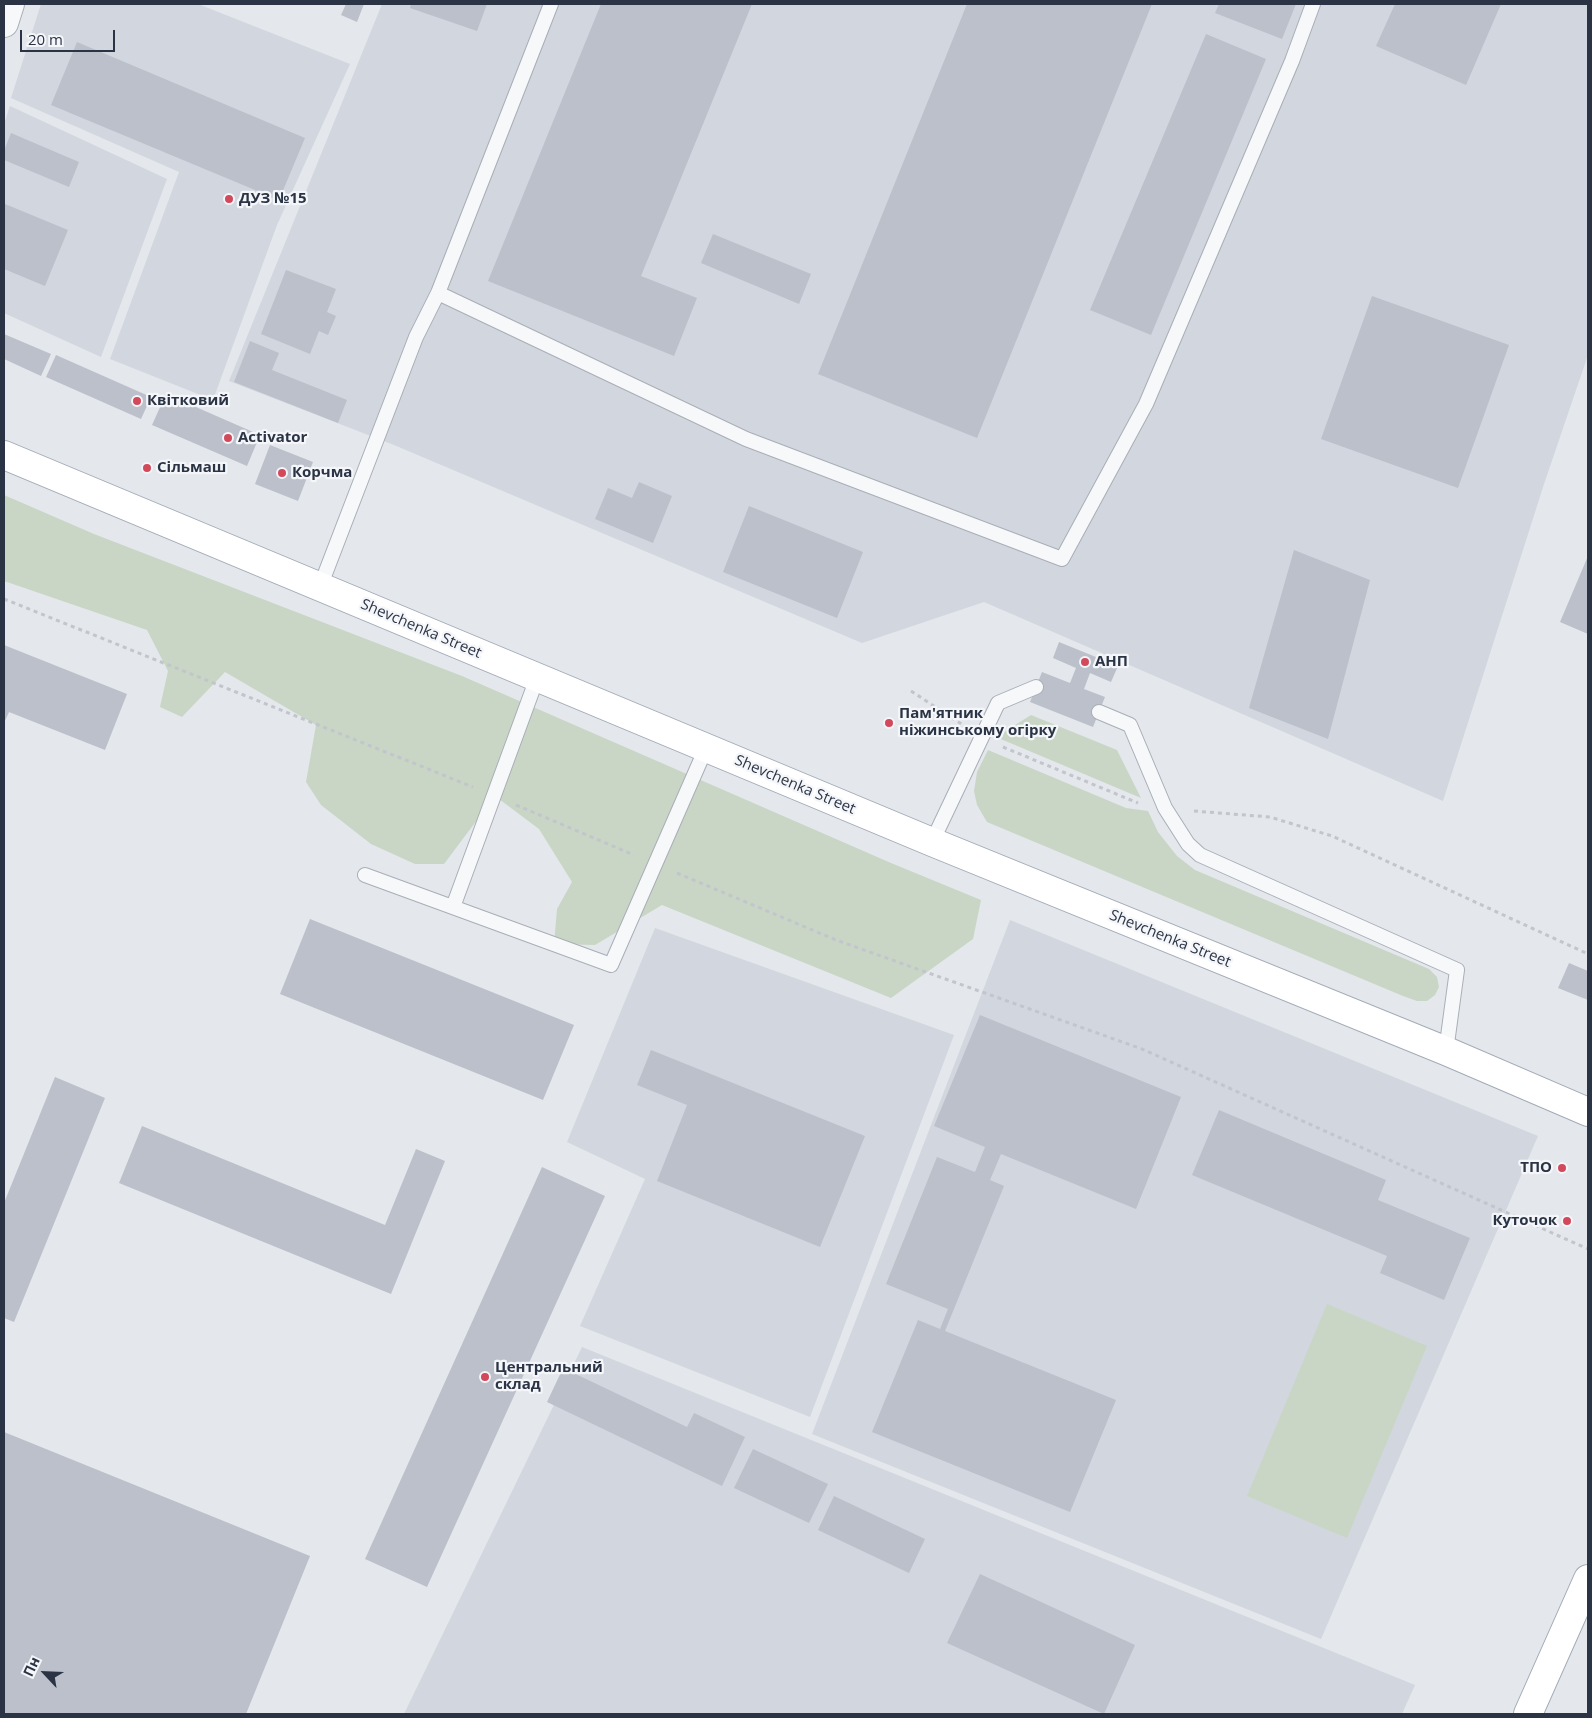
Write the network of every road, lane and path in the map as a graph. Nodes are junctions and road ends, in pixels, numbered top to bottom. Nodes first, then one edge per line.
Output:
1 (10, 4) edge
2 (551, 4) edge
3 (1313, 4) edge
4 (4, 23) edge
5 (438, 293) junction
6 (4, 455) edge
7 (320, 587) junction
8 (4, 599) edge
9 (537, 678) junction
10 (1036, 687) dead end
11 (911, 691) dead end
12 (1099, 712) dead end
13 (981, 738) junction
14 (706, 748) junction
15 (495, 796) junction
16 (1165, 808) junction
17 (932, 842) junction
18 (655, 864) junction
19 (366, 875) dead end
20 (453, 907) junction
21 (1588, 954) edge
22 (1446, 1051) junction
23 (1588, 1112) edge
24 (1588, 1249) edge
25 (1588, 1579) edge
26 (1528, 1714) edge

1 - 4 street
2 - 5 lane
3 - 5 lane
5 - 7 lane
6 - 7 main road, Shevchenka Street
7 - 9 main road, Shevchenka Street
8 - 15 path
9 - 14 main road, Shevchenka Street
9 - 15 lane
10 - 13 lane
11 - 13 path
12 - 16 lane
13 - 16 path
13 - 17 lane
14 - 17 main road, Shevchenka Street
14 - 18 lane
15 - 18 path
15 - 20 lane
16 - 21 path
16 - 22 lane
17 - 22 main road, Shevchenka Street
18 - 20 lane
18 - 24 path
19 - 20 lane
22 - 23 main road, Shevchenka Street
25 - 26 main road

